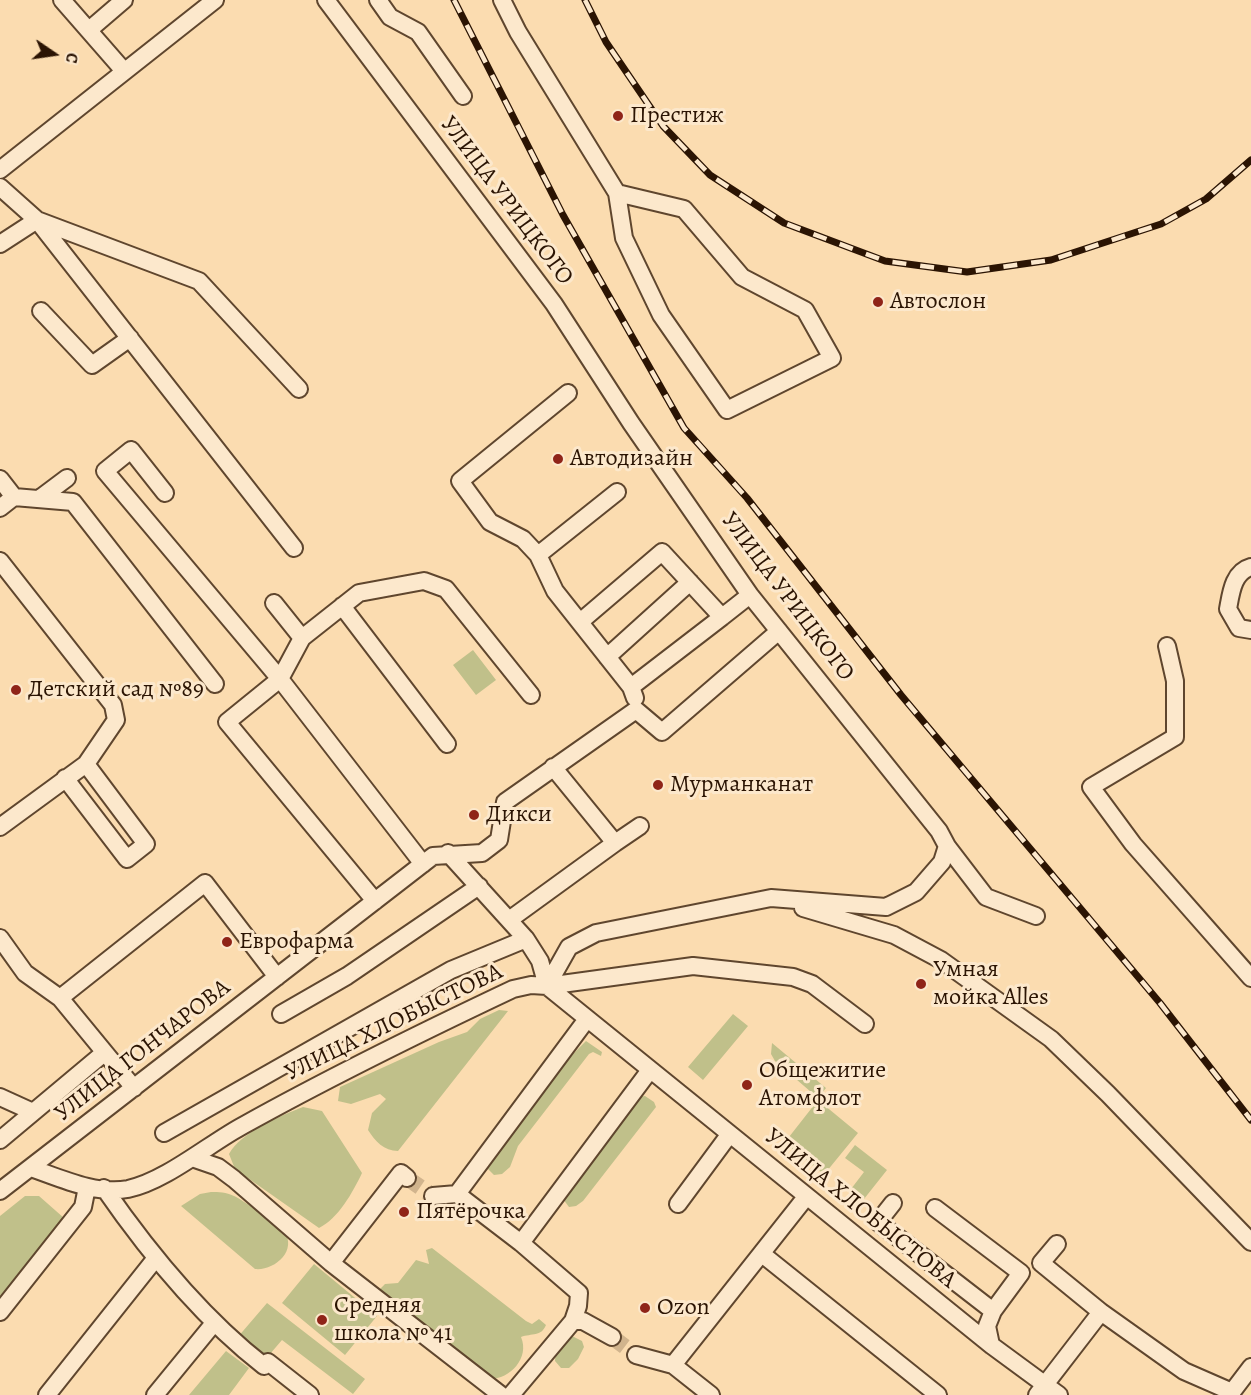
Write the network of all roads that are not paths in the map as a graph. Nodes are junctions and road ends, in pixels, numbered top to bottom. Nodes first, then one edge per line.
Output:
1 (62, 0) edge
2 (124, 0) edge
3 (215, 0) edge
4 (326, 0) edge
5 (378, 0) edge
6 (502, 0) edge
7 (89, 30) junction
8 (124, 71) junction
9 (463, 96) dead end
10 (0, 170) edge
11 (0, 187) edge
12 (617, 193) junction
13 (37, 220) junction
14 (0, 244) edge
15 (41, 311) dead end
16 (130, 338) junction
17 (300, 389) dead end
18 (568, 393) dead end
19 (67, 478) dead end
20 (0, 479) edge
21 (617, 492) dead end
22 (165, 493) dead end
23 (14, 497) junction
24 (39, 499) junction
25 (0, 508) edge
26 (294, 548) dead end
27 (538, 555) junction
28 (0, 561) edge
29 (1251, 567) edge
30 (690, 582) junction
31 (750, 595) junction
32 (274, 603) dead end
33 (342, 606) junction
34 (722, 617) junction
35 (580, 622) junction
36 (1251, 630) edge
37 (779, 631) junction
38 (302, 638) junction
39 (1167, 646) dead end
40 (607, 657) junction
41 (280, 679) junction
42 (215, 684) dead end
43 (631, 687) junction
44 (531, 695) dead end
45 (636, 710) junction
46 (447, 744) dead end
47 (86, 764) junction
48 (553, 767) junction
49 (65, 778) junction
50 (640, 826) dead end
51 (0, 827) edge
52 (615, 843) junction
53 (947, 846) junction
54 (448, 853) junction
55 (423, 864) junction
56 (479, 886) junction
57 (771, 898) junction
58 (375, 901) junction
59 (1036, 916) dead end
60 (509, 921) junction
61 (0, 938) edge
62 (526, 939) junction
63 (277, 977) junction
64 (1251, 978) edge
65 (547, 986) junction
66 (60, 998) junction
67 (281, 1014) dead end
68 (587, 1019) junction
69 (865, 1024) dead end
70 (104, 1053) junction
71 (650, 1070) junction
72 (134, 1088) junction
73 (0, 1097) edge
74 (33, 1112) junction
75 (164, 1132) dead end
76 (729, 1136) junction
77 (0, 1140) edge
78 (192, 1158) junction
79 (31, 1168) junction
80 (407, 1178) dead end
81 (96, 1187) junction
82 (0, 1191) edge
83 (457, 1194) junction
84 (433, 1196) tunnel mouth
85 (806, 1197) junction
86 (892, 1203) dead end
87 (678, 1204) dead end
88 (935, 1208) dead end
89 (898, 1239) junction
90 (1251, 1242) edge
91 (521, 1243) junction
92 (1056, 1244) dead end
93 (762, 1254) junction
94 (156, 1258) junction
95 (882, 1258) junction
96 (331, 1263) junction
97 (935, 1266) junction
98 (918, 1287) junction
99 (993, 1311) junction
100 (0, 1312) edge
101 (1101, 1312) junction
102 (573, 1321) junction
103 (214, 1323) junction
104 (612, 1337) tunnel mouth
105 (991, 1345) junction
106 (636, 1355) tunnel mouth
107 (673, 1365) junction
108 (1251, 1367) edge
109 (1041, 1390) edge
110 (1234, 1394) edge
111 (47, 1395) edge
112 (155, 1395) edge
113 (310, 1395) edge
114 (501, 1395) edge
115 (511, 1395) edge
116 (711, 1395) edge
117 (938, 1395) edge
118 (1059, 1395) edge

1 - 7 street
2 - 7 street
3 - 8 street
4 - 31 street, УЛИЦА УРИЦКОГО
5 - 9 street
6 - 12 street
7 - 8 street
8 - 10 street
11 - 13 street
12 - 12 street
13 - 14 street
13 - 16 street
13 - 17 street
15 - 16 street
16 - 26 street
18 - 27 street
19 - 24 street
20 - 23 street
21 - 27 street
22 - 41 street
23 - 24 street
23 - 25 street
24 - 42 street
27 - 35 street
28 - 47 street
29 - 36 street
30 - 34 street
30 - 35 street
30 - 40 street
31 - 34 street
31 - 37 street, УЛИЦА УРИЦКОГО
32 - 38 street
33 - 38 street
33 - 44 street
33 - 46 street
34 - 43 street
35 - 40 street
37 - 45 street
37 - 53 street, УЛИЦА УРИЦКОГО
38 - 41 street
39 - 64 street
40 - 43 street
41 - 55 street
41 - 58 street
43 - 45 street
45 - 48 street, УЛИЦА ГОНЧАРОВА
47 - 49 street
47 - 49 street
48 - 52 street
48 - 54 street, УЛИЦА ГОНЧАРОВА
49 - 51 street
50 - 52 street
52 - 60 street
53 - 57 street
53 - 59 street, УЛИЦА УРИЦКОГО
54 - 55 street, УЛИЦА ГОНЧАРОВА
54 - 56 street
55 - 58 street, УЛИЦА ГОНЧАРОВА
56 - 60 street
56 - 67 street
57 - 65 street
57 - 90 street
58 - 63 street, УЛИЦА ГОНЧАРОВА
60 - 62 street
61 - 66 street
62 - 65 street
62 - 75 street
63 - 66 street
63 - 72 street, УЛИЦА ГОНЧАРОВА
65 - 68 street, УЛИЦА ХЛОБЫСТОВА
65 - 69 street
65 - 78 street, УЛИЦА ХЛОБЫСТОВА
66 - 70 street
68 - 71 street, УЛИЦА ХЛОБЫСТОВА
68 - 83 street
70 - 72 street
70 - 74 street
71 - 76 street, УЛИЦА ХЛОБЫСТОВА
71 - 91 street
72 - 79 street, УЛИЦА ГОНЧАРОВА
73 - 74 street
74 - 77 street
76 - 85 street, УЛИЦА ХЛОБЫСТОВА
76 - 87 street
78 - 81 street, УЛИЦА ХЛОБЫСТОВА
78 - 96 street
79 - 81 street, УЛИЦА ХЛОБЫСТОВА
79 - 82 street
80 - 96 street
81 - 94 street
81 - 100 street
83 - 84 street
83 - 91 street
85 - 93 street
85 - 95 street, УЛИЦА ХЛОБЫСТОВА
86 - 89 street
88 - 99 street
89 - 95 street
89 - 97 street
91 - 102 street
92 - 101 street
93 - 107 street
93 - 117 street
94 - 103 street
94 - 111 street
95 - 98 street, УЛИЦА ХЛОБЫСТОВА
96 - 114 street
97 - 98 street
97 - 99 street
98 - 105 street, УЛИЦА ХЛОБЫСТОВА
99 - 105 street
101 - 109 street
101 - 110 street
102 - 104 street
102 - 115 street
103 - 112 street
103 - 113 street
105 - 109 street, УЛИЦА ХЛОБЫСТОВА
106 - 107 street
107 - 116 street
108 - 110 street
109 - 118 street, УЛИЦА ХЛОБЫСТОВА

